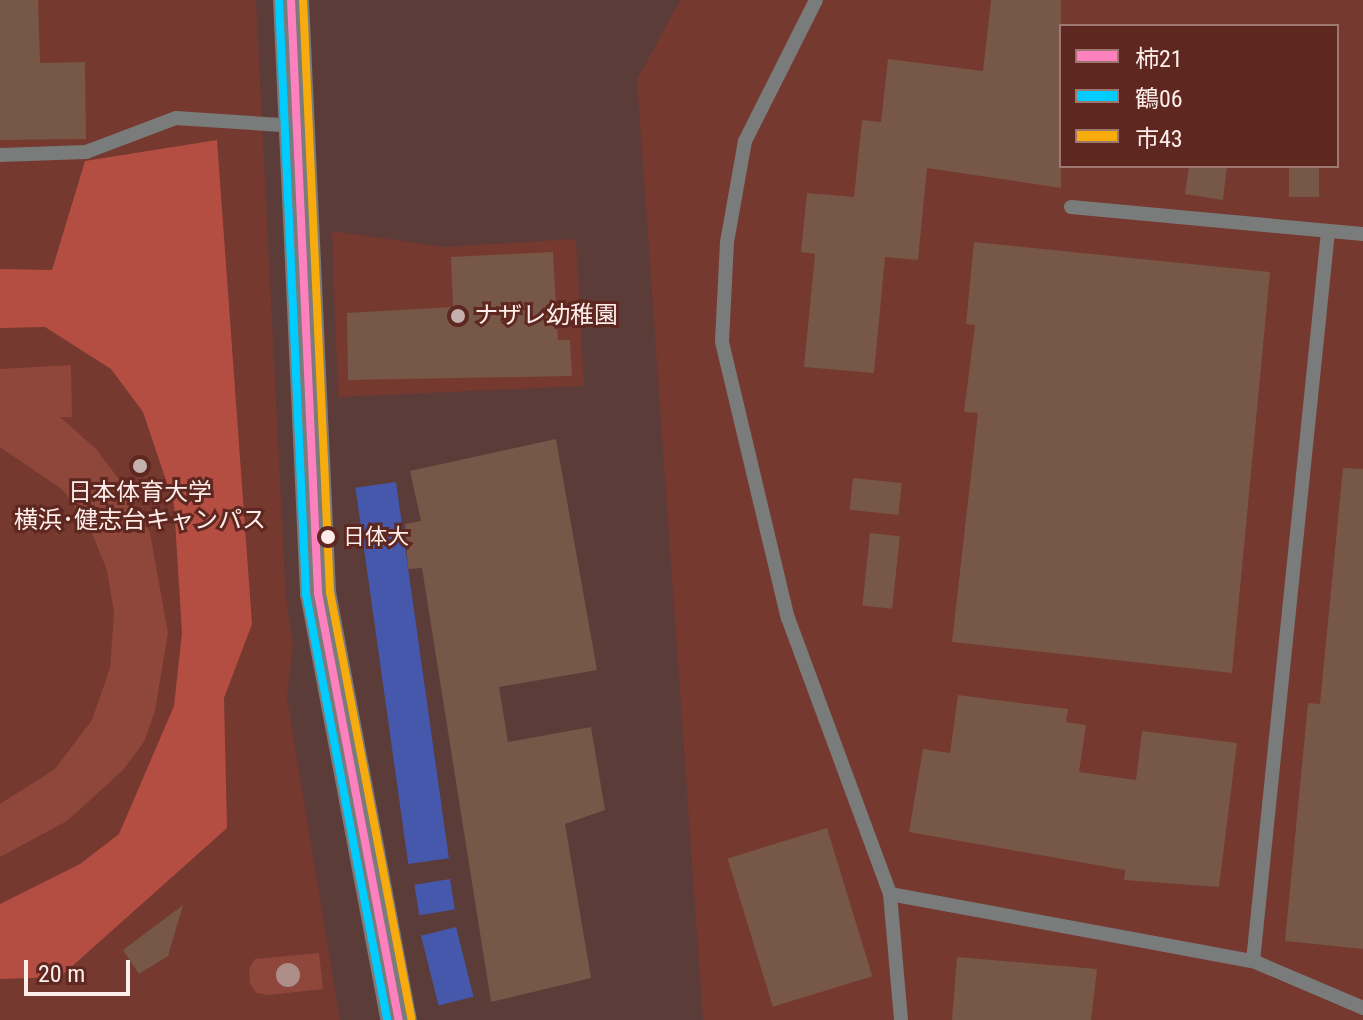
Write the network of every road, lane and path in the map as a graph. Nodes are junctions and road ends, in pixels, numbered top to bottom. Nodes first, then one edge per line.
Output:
1 (291, 0) edge
2 (816, 0) edge
3 (297, 126) junction
4 (0, 155) edge
5 (1071, 207) dead end
6 (1328, 231) junction
7 (1363, 234) edge
8 (890, 894) junction
9 (1253, 961) junction
10 (1363, 1008) edge
11 (399, 1020) edge
12 (901, 1020) edge

1 - 3 street
2 - 8 lane
3 - 4 lane
3 - 11 street
5 - 6 lane
6 - 7 lane
6 - 9 lane
8 - 9 lane
8 - 12 lane
9 - 10 lane

